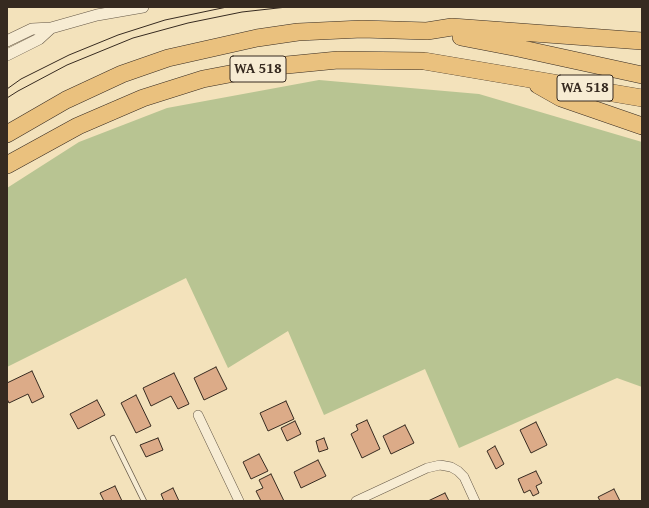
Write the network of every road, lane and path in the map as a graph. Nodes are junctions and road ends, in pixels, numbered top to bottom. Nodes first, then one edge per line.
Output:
1 (143, 7) edge
2 (112, 9) edge
3 (51, 28) junction
4 (427, 31) junction
5 (7, 41) edge
6 (642, 41) edge
7 (7, 55) edge
8 (642, 75) edge
9 (528, 79) junction
10 (642, 98) edge
11 (642, 126) edge
12 (7, 134) edge
13 (7, 165) edge
14 (198, 415) dead end
15 (113, 438) dead end
16 (144, 501) edge
17 (239, 501) edge
18 (356, 501) edge
19 (475, 501) edge

1 - 2 street
2 - 3 street
3 - 5 street
3 - 7 street
4 - 6 highway
4 - 8 highway, WA 518
4 - 12 highway, WA 518
9 - 10 highway, WA 518
9 - 11 highway
9 - 13 highway, WA 518
14 - 17 street
15 - 16 lane
18 - 19 street

